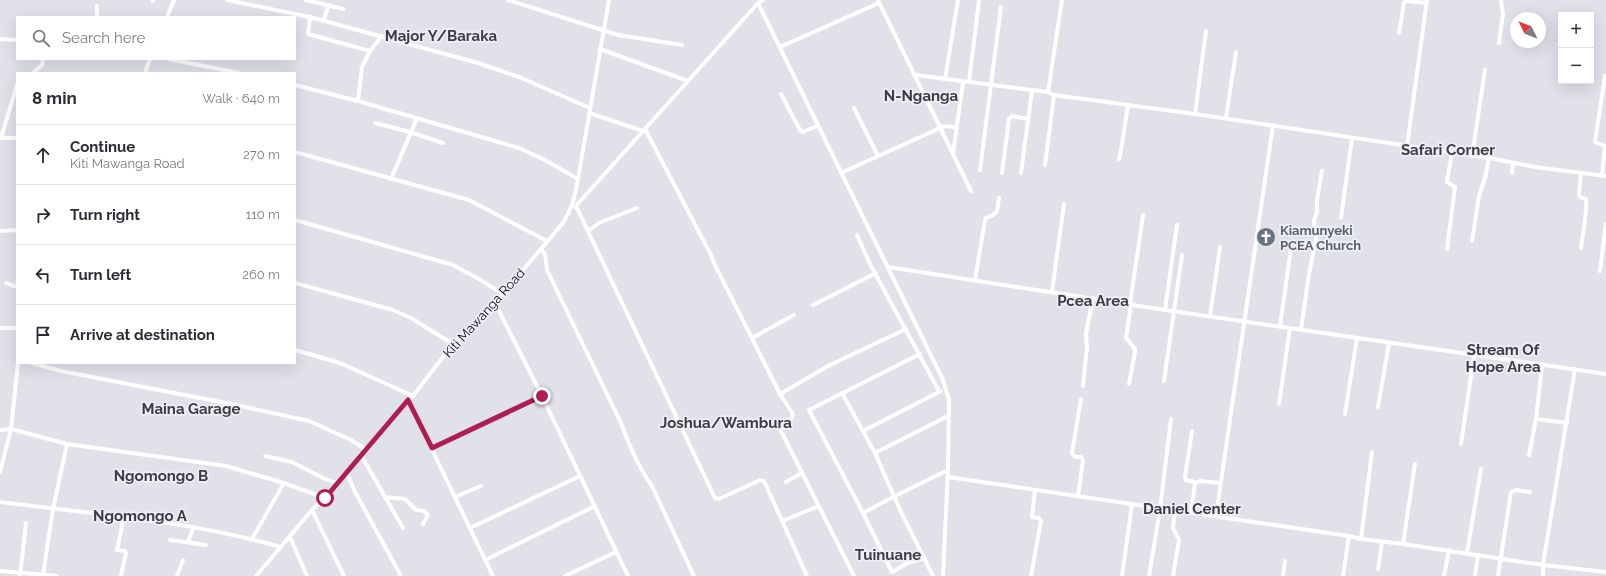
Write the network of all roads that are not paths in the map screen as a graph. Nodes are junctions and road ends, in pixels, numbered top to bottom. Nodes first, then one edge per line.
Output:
1 (174, 0) edge
2 (227, 0) edge
3 (306, 0) edge
4 (508, 0) edge
5 (609, 0) edge
6 (763, 0) edge
7 (958, 0) edge
8 (979, 0) edge
9 (1062, 0) edge
10 (1501, 0) edge
11 (878, 1) edge
12 (1427, 1) edge
13 (758, 3) junction
14 (329, 5) junction
15 (97, 6) dead end
16 (1001, 7) dead end
17 (343, 9) dead end
18 (97, 16) edge
19 (167, 16) edge
20 (310, 17) junction
21 (323, 21) junction
22 (603, 31) junction
23 (1206, 31) dead end
24 (1399, 33) dead end
25 (382, 36) junction
26 (0, 38) edge
27 (16, 40) edge
28 (1499, 43) dead end
29 (682, 45) dead end
30 (780, 47) junction
31 (600, 49) junction
32 (370, 51) junction
33 (1236, 52) dead end
34 (43, 60) edge
35 (150, 60) edge
36 (174, 60) edge
37 (1485, 70) dead end
38 (34, 72) edge
39 (145, 72) edge
40 (234, 72) edge
41 (915, 75) junction
42 (1605, 76) dead end
43 (945, 79) junction
44 (688, 81) junction
45 (963, 82) junction
46 (969, 82) junction
47 (296, 85) edge
48 (991, 86) junction
49 (16, 88) edge
50 (1032, 91) junction
51 (1048, 92) junction
52 (781, 94) dead end
53 (1054, 95) junction
54 (358, 101) junction
55 (1128, 105) junction
56 (590, 108) junction
57 (854, 108) dead end
58 (589, 113) junction
59 (1194, 114) junction
60 (417, 118) junction
61 (1226, 118) junction
62 (1028, 119) junction
63 (375, 123) dead end
64 (1273, 125) junction
65 (817, 126) junction
66 (939, 127) junction
67 (957, 127) junction
68 (644, 130) junction
69 (410, 132) junction
70 (1, 138) edge
71 (16, 138) edge
72 (1352, 138) junction
73 (443, 143) dead end
74 (1407, 146) junction
75 (296, 152) edge
76 (1452, 152) junction
77 (953, 155) junction
78 (878, 156) junction
79 (1472, 156) junction
80 (1489, 158) junction
81 (1119, 159) dead end
82 (1513, 163) junction
83 (1045, 165) dead end
84 (980, 170) dead end
85 (1322, 171) dead end
86 (841, 173) junction
87 (1002, 173) dead end
88 (1512, 173) dead end
89 (1581, 173) junction
90 (1021, 174) dead end
91 (1604, 176) edge
92 (391, 179) junction
93 (578, 179) junction
94 (971, 191) dead end
95 (999, 198) dead end
96 (1064, 204) dead end
97 (576, 206) junction
98 (637, 208) dead end
99 (569, 213) junction
100 (1143, 215) dead end
101 (1341, 218) dead end
102 (296, 220) edge
103 (1606, 224) edge
104 (1177, 226) dead end
105 (16, 230) edge
106 (0, 231) edge
107 (588, 231) junction
108 (857, 235) dead end
109 (548, 241) junction
110 (1472, 241) dead end
111 (1220, 248) dead end
112 (1581, 248) dead end
113 (541, 249) junction
114 (1291, 249) dead end
115 (1447, 249) dead end
116 (1182, 255) dead end
117 (888, 267) junction
118 (1600, 271) dead end
119 (876, 273) junction
120 (975, 280) junction
121 (6, 283) dead end
122 (296, 283) edge
123 (16, 287) edge
124 (1052, 292) junction
125 (503, 294) junction
126 (1093, 298) junction
127 (495, 303) junction
128 (1131, 304) junction
129 (813, 305) dead end
130 (1165, 310) junction
131 (1174, 311) junction
132 (794, 315) dead end
133 (1210, 316) junction
134 (1244, 321) junction
135 (1280, 326) junction
136 (0, 328) edge
137 (16, 328) edge
138 (1290, 328) junction
139 (906, 329) junction
140 (1301, 329) junction
141 (752, 338) junction
142 (1357, 338) junction
143 (1389, 343) junction
144 (453, 344) junction
145 (296, 350) edge
146 (920, 354) junction
147 (1474, 356) junction
148 (18, 364) edge
149 (36, 364) edge
150 (1542, 365) junction
151 (1575, 369) junction
152 (1606, 374) edge
153 (1164, 381) dead end
154 (1129, 384) dead end
155 (1083, 386) dead end
156 (946, 389) junction
157 (939, 391) junction
158 (842, 393) junction
159 (780, 394) junction
160 (413, 396) junction
161 (542, 396) junction
162 (1081, 399) dead end
163 (408, 400) junction
164 (1279, 404) dead end
165 (1378, 407) dead end
166 (1345, 414) dead end
167 (948, 416) junction
168 (1171, 419) dead end
169 (1536, 419) junction
170 (1567, 423) junction
171 (0, 430) edge
172 (11, 430) junction
173 (863, 431) junction
174 (1192, 431) dead end
175 (67, 444) junction
176 (1461, 444) dead end
177 (432, 448) junction
178 (367, 450) junction
179 (1372, 452) dead end
180 (875, 453) junction
181 (1529, 454) dead end
182 (265, 456) dead end
183 (361, 456) junction
184 (1415, 464) dead end
185 (1481, 469) dead end
186 (948, 470) junction
187 (0, 472) edge
188 (347, 473) junction
189 (802, 473) junction
190 (580, 476) junction
191 (948, 477) junction
192 (786, 482) dead end
193 (284, 483) junction
194 (336, 483) junction
195 (1195, 483) junction
196 (1221, 483) junction
197 (481, 486) dead end
198 (1035, 490) junction
199 (1530, 492) dead end
200 (895, 496) junction
201 (1078, 496) junction
202 (385, 497) junction
203 (455, 497) junction
204 (325, 498) junction
205 (0, 502) edge
206 (1132, 504) junction
207 (595, 506) junction
208 (818, 506) junction
209 (1160, 508) junction
210 (53, 509) junction
211 (312, 510) junction
212 (1175, 510) junction
213 (1192, 512) junction
214 (863, 513) junction
215 (1216, 516) junction
216 (124, 518) junction
217 (782, 521) junction
218 (26, 523) dead end
219 (423, 524) dead end
220 (193, 528) junction
221 (403, 528) dead end
222 (470, 528) junction
223 (1349, 536) junction
224 (290, 537) junction
225 (252, 539) junction
226 (1361, 539) junction
227 (170, 540) dead end
228 (188, 542) junction
229 (1382, 542) junction
230 (1403, 544) junction
231 (206, 545) dead end
232 (281, 547) junction
233 (1448, 550) junction
234 (616, 552) junction
235 (1467, 553) junction
236 (1478, 555) junction
237 (924, 558) junction
238 (1501, 558) junction
239 (183, 560) dead end
240 (485, 560) junction
241 (1285, 560) dead end
242 (1543, 565) junction
243 (1378, 569) dead end
244 (0, 571) edge
245 (1603, 573) edge
246 (20, 574) edge
247 (893, 574) edge
248 (43, 575) junction
249 (57, 576) edge
250 (121, 576) edge
251 (177, 576) edge
252 (256, 576) edge
253 (307, 576) edge
254 (344, 576) edge
255 (401, 576) edge
256 (493, 576) edge
257 (565, 576) edge
258 (628, 576) edge
259 (694, 576) edge
260 (807, 576) edge
261 (854, 576) edge
262 (933, 576) edge
263 (943, 576) edge
264 (1031, 576) edge
265 (1122, 576) edge
266 (1148, 576) edge
267 (1173, 576) edge
268 (1283, 576) edge
269 (1343, 576) edge
270 (1444, 576) edge
271 (1475, 576) edge
272 (1498, 576) edge
273 (1543, 576) edge

1 - 19 street
2 - 20 street
3 - 14 street
4 - 22 street
5 - 22 street, Kiti Mawanga Road
6 - 13 street
7 - 43 street
8 - 46 street
9 - 51 street
10 - 28 street
11 - 30 street
11 - 41 street
12 - 24 street
12 - 74 street
13 - 30 street
13 - 44 street
14 - 17 street
14 - 21 street
15 - 18 street
16 - 48 street
20 - 21 street
20 - 32 street
21 - 25 street
22 - 29 street
22 - 31 street, Kiti Mawanga Road
23 - 59 street
25 - 32 street
25 - 56 street
26 - 27 street
30 - 65 street
31 - 44 street
31 - 56 street, Kiti Mawanga Road
32 - 54 street
33 - 61 street
34 - 38 street
35 - 39 street
36 - 40 street
37 - 79 street
41 - 43 street
41 - 66 street
42 - 91 street
43 - 45 street
44 - 68 street
45 - 46 street
45 - 67 street
46 - 48 street
47 - 54 street
48 - 50 street
48 - 84 street
49 - 70 street
50 - 51 street
50 - 62 street
51 - 53 street
52 - 65 street
53 - 55 street
53 - 83 street
54 - 60 street
55 - 59 street
55 - 81 street
56 - 58 street, Kiti Mawanga Road
57 - 78 street
58 - 68 street
58 - 93 street, Kiti Mawanga Road
59 - 61 street
60 - 69 street
60 - 93 street
61 - 64 street
62 - 87 street
62 - 90 street
63 - 69 street
64 - 72 street
64 - 134 street
65 - 86 street
66 - 67 street
66 - 77 street
66 - 78 street
67 - 77 street
68 - 97 street
68 - 141 street
69 - 73 street
69 - 92 street
70 - 71 street
72 - 74 street
72 - 101 street
74 - 76 street
75 - 92 street
76 - 79 street
76 - 115 street
77 - 94 street
78 - 86 street
79 - 80 street
80 - 82 street
80 - 110 street
82 - 88 street
82 - 89 street
85 - 140 street
86 - 117 street
89 - 91 street
89 - 112 street
92 - 109 street
93 - 99 street, Kiti Mawanga Road
95 - 120 street
96 - 124 street
97 - 99 street
97 - 107 street
98 - 107 street
99 - 109 street, Kiti Mawanga Road
100 - 128 street
102 - 125 street
103 - 118 street
104 - 130 street
105 - 106 street
107 - 217 street
108 - 119 street
109 - 113 street, Kiti Mawanga Road
111 - 133 street
113 - 125 street, Kiti Mawanga Road
113 - 259 street
114 - 135 street
116 - 131 street
117 - 120 street
117 - 156 street
119 - 129 street
119 - 139 street
120 - 124 street
121 - 123 street
122 - 144 street
124 - 126 street
125 - 127 street, Kiti Mawanga Road
126 - 128 street
126 - 155 street
127 - 144 street, Kiti Mawanga Road
127 - 161 street
128 - 130 street
128 - 154 street
130 - 131 street
131 - 133 street
131 - 153 street
132 - 141 street
133 - 134 street
134 - 135 street
134 - 196 street
135 - 138 street
136 - 137 street
138 - 140 street
138 - 164 street
139 - 146 street
139 - 159 street
140 - 142 street
141 - 159 street
142 - 143 street
142 - 166 street
143 - 147 street
143 - 165 street
144 - 160 street, Kiti Mawanga Road
145 - 160 street
146 - 157 street
146 - 158 street
147 - 150 street
147 - 176 street
148 - 172 street
149 - 178 street
150 - 151 street
150 - 169 street
151 - 152 street
151 - 170 street
156 - 157 street
156 - 167 street
157 - 173 street
158 - 173 street
158 - 214 street
159 - 189 street
160 - 163 street, Kiti Mawanga Road
161 - 177 street
161 - 190 street
162 - 201 street
163 - 177 street
163 - 178 street, Kiti Mawanga Road
167 - 180 street
167 - 186 street
168 - 209 street
169 - 170 street
169 - 181 street
170 - 242 street
171 - 172 street
172 - 175 street
172 - 187 street
173 - 180 street
174 - 195 street
175 - 193 street
175 - 210 street
177 - 203 street
178 - 183 street, Kiti Mawanga Road
179 - 226 street
180 - 200 street
182 - 194 street
183 - 188 street, Kiti Mawanga Road
183 - 202 street
184 - 230 street
185 - 235 street
186 - 191 street
186 - 200 street
188 - 194 street, Kiti Mawanga Road
188 - 255 street
189 - 192 street
189 - 208 street
190 - 207 street
190 - 222 street
191 - 198 street
191 - 263 street
193 - 204 street
193 - 225 street
194 - 204 street, Kiti Mawanga Road
195 - 196 street
195 - 213 street
196 - 215 street
197 - 203 street
198 - 201 street
198 - 264 street
199 - 238 street
200 - 214 street
200 - 237 street
201 - 206 street
202 - 219 street
202 - 221 street
203 - 222 street
204 - 211 street, Kiti Mawanga Road
205 - 210 street
206 - 209 street
206 - 265 street
207 - 234 street
207 - 240 street
208 - 217 street
208 - 261 street
209 - 212 street
209 - 266 street
210 - 216 street
210 - 248 street
211 - 224 street, Kiti Mawanga Road
211 - 254 street
212 - 213 street
212 - 267 street
213 - 215 street
214 - 247 street
215 - 223 street
216 - 220 street
216 - 250 street
217 - 260 street
218 - 246 street
220 - 225 street
220 - 228 street
222 - 240 street
223 - 226 street
223 - 269 street
224 - 232 street, Kiti Mawanga Road
224 - 253 street
225 - 232 street
226 - 229 street
227 - 228 street
228 - 231 street
229 - 230 street
229 - 243 street
230 - 233 street
232 - 252 street, Kiti Mawanga Road
233 - 235 street
233 - 270 street
234 - 257 street
234 - 258 street
235 - 236 street
236 - 238 street
236 - 271 street
237 - 247 street
237 - 262 street
238 - 242 street
238 - 272 street
239 - 251 street
240 - 256 street
241 - 268 street
242 - 245 street
242 - 273 street
244 - 246 street
246 - 248 street
248 - 249 street

